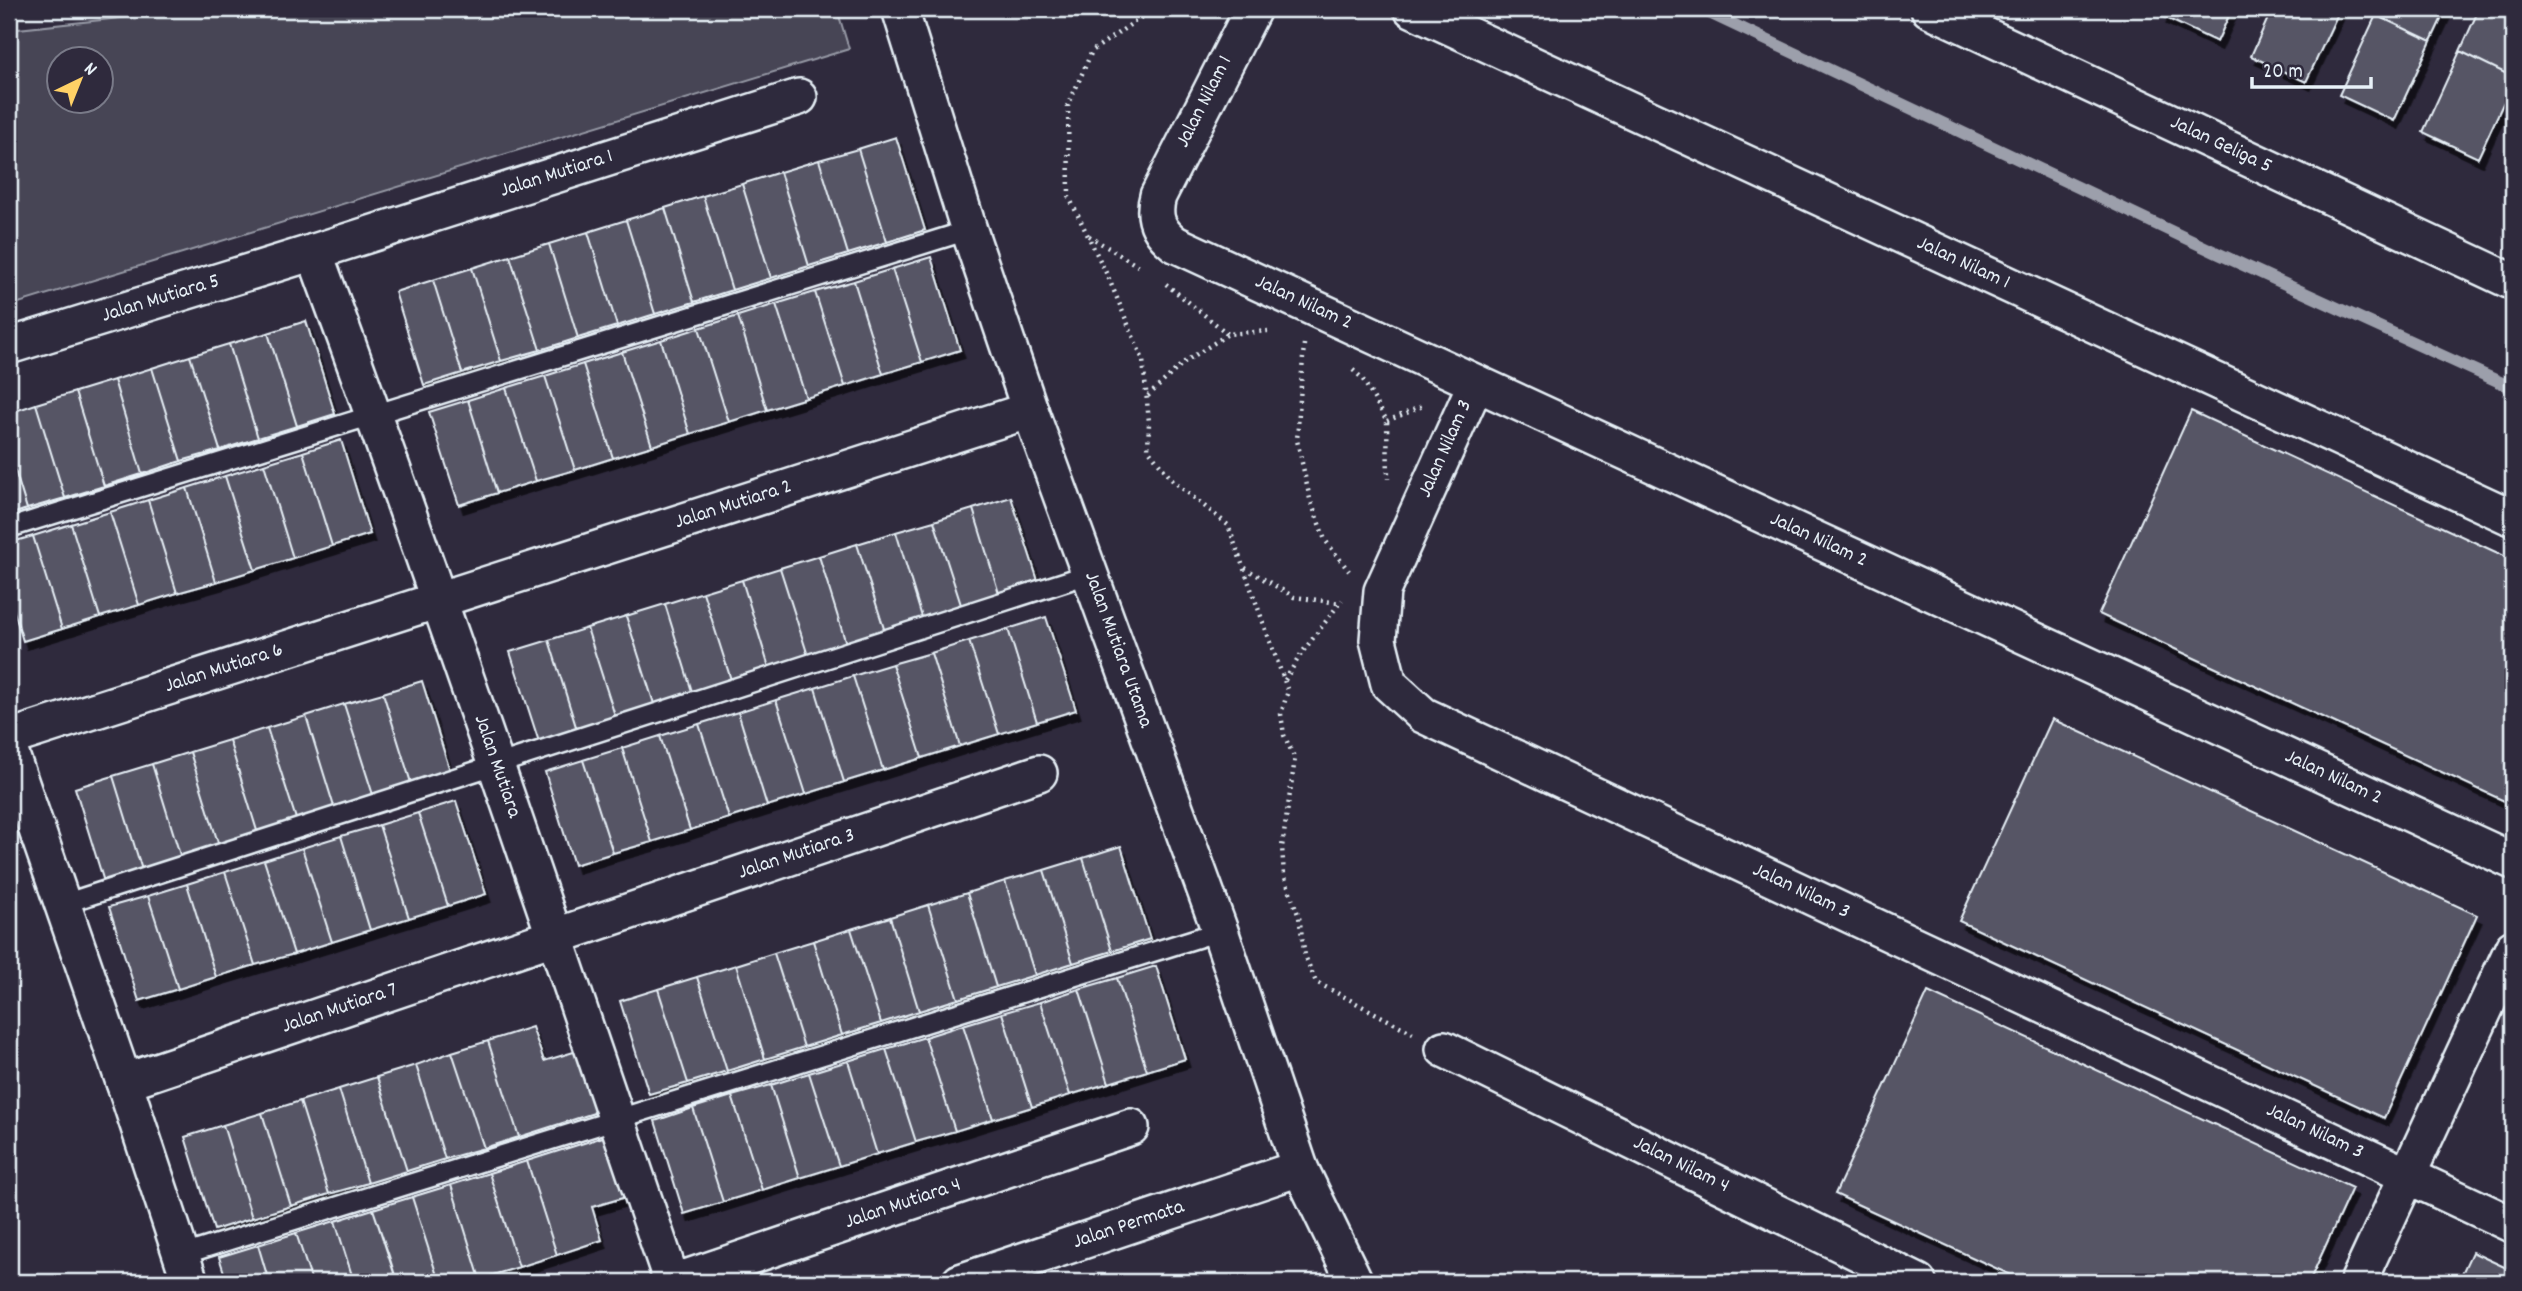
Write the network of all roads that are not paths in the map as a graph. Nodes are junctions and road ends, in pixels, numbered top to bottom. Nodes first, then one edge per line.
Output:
1 (901, 9) edge
2 (1252, 9) edge
3 (1412, 9) edge
4 (1929, 9) edge
5 (799, 97) dead end
6 (1158, 196) joint
7 (969, 230) junction
8 (314, 252) junction
9 (2513, 282) edge
10 (9, 346) edge
11 (1476, 383) junction
12 (1030, 410) junction
13 (374, 415) junction
14 (2513, 518) edge
15 (9, 528) edge
16 (1089, 574) junction
17 (439, 600) junction
18 (9, 738) edge
19 (9, 749) edge
20 (496, 765) junction
21 (1039, 773) dead end
22 (2513, 861) edge
23 (63, 904) junction
24 (1220, 931) junction
25 (554, 937) junction
26 (2513, 948) edge
27 (1444, 1049) road end
28 (124, 1083) junction
29 (617, 1119) junction
30 (1131, 1127) dead end
31 (1300, 1168) junction
32 (2406, 1175) junction
33 (2513, 1225) edge
34 (186, 1269) edge
35 (673, 1282) edge
36 (960, 1282) edge
37 (1355, 1282) edge
38 (1918, 1282) edge
39 (2358, 1282) edge

1 - 7 street, Jalan Mutiara Utama
2 - 6 street, Jalan Nilam 1
3 - 14 street, Jalan Nilam 1
4 - 9 street, Jalan Geliga 5
5 - 8 street, Jalan Mutiara 1
6 - 11 street, Jalan Nilam 2
7 - 12 street, Jalan Mutiara Utama
7 - 13 lane
8 - 10 street, Jalan Mutiara 5
8 - 13 street, Jalan Mutiara
11 - 22 street, Jalan Nilam 2
11 - 32 street, Jalan Nilam 3
12 - 16 street, Jalan Mutiara Utama
12 - 17 street, Jalan Mutiara 2
13 - 15 lane
13 - 17 street, Jalan Mutiara
16 - 20 lane
16 - 24 street, Jalan Mutiara Utama
17 - 18 street, Jalan Mutiara 6
17 - 20 street, Jalan Mutiara
19 - 23 street
20 - 23 lane
20 - 25 street, Jalan Mutiara
21 - 25 street, Jalan Mutiara 3
23 - 28 street
24 - 29 lane
24 - 31 street, Jalan Mutiara Utama
25 - 28 street, Jalan Mutiara 7
25 - 29 street, Jalan Mutiara
26 - 32 street
27 - 38 street, Jalan Nilam 4
28 - 34 street
29 - 34 lane
29 - 35 street, Jalan Mutiara
30 - 35 street, Jalan Mutiara 4
31 - 36 street, Jalan Permata
31 - 37 street, Jalan Mutiara Utama
32 - 33 street, Jalan Nilam 3
32 - 39 street

